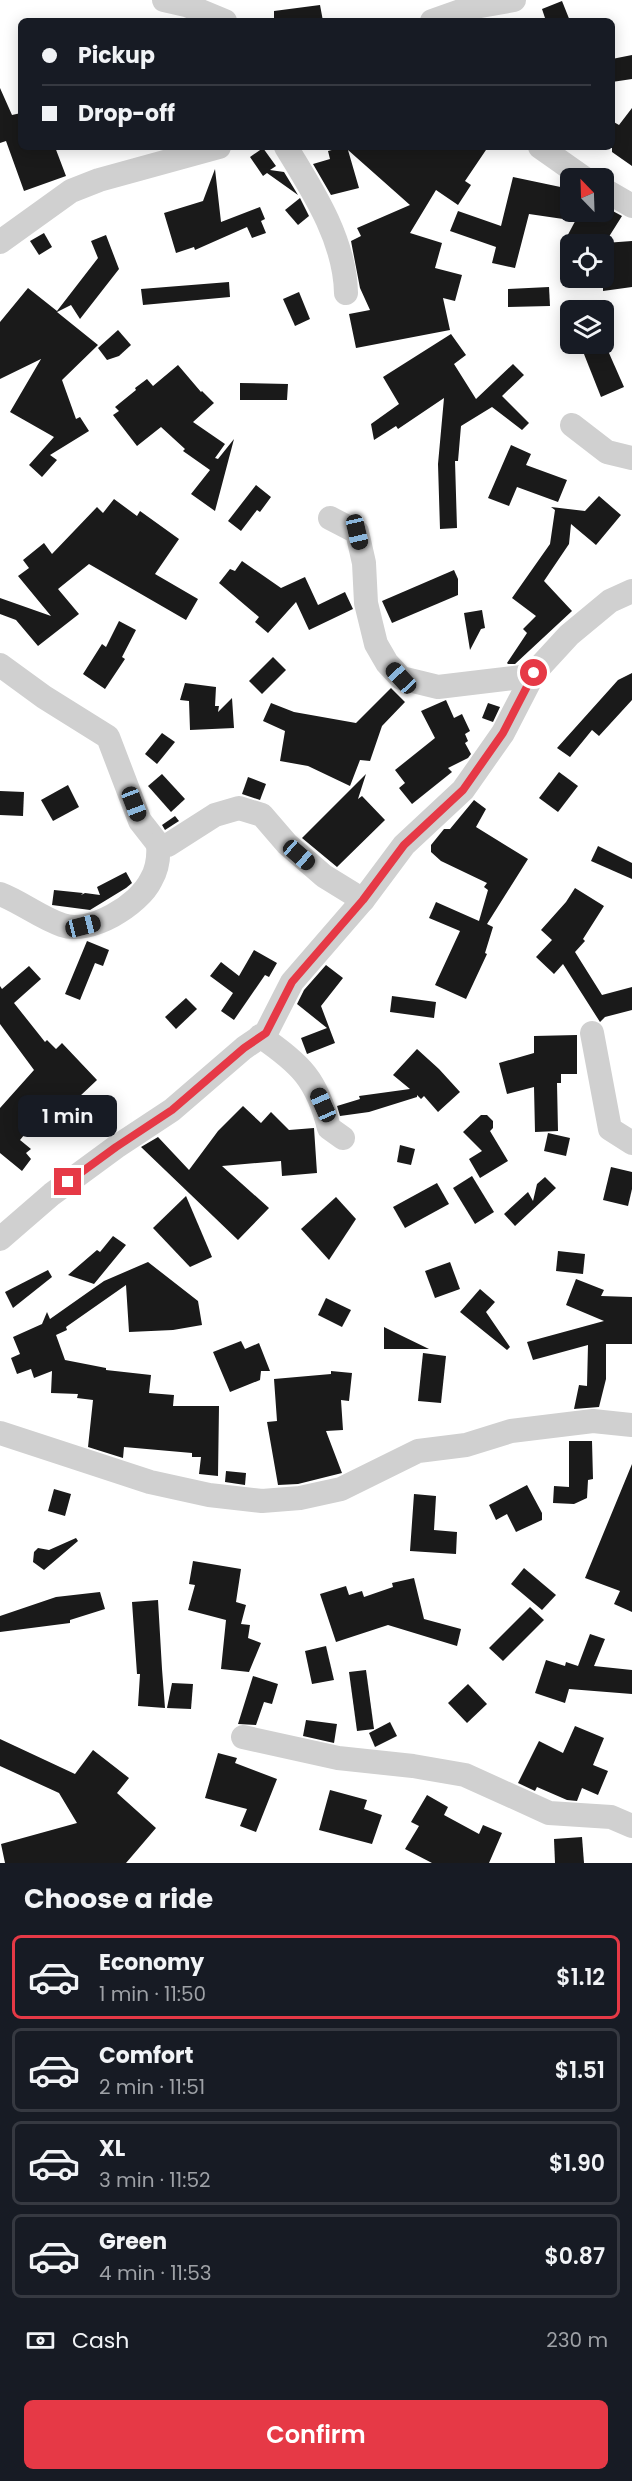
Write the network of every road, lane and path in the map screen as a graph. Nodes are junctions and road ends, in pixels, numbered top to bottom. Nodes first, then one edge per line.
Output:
1 (514, 0) edge
2 (180, 2) edge
3 (218, 18) edge
4 (441, 18) edge
5 (208, 150) edge
6 (288, 150) edge
7 (544, 150) edge
8 (570, 168) edge
9 (614, 195) edge
10 (632, 206) edge
11 (0, 242) edge
12 (346, 293) dead end
13 (572, 425) dead end
14 (632, 458) edge
15 (330, 518) dead end
16 (632, 591) edge
17 (0, 666) edge
18 (534, 673) junction
19 (158, 844) junction
20 (0, 894) edge
21 (363, 900) junction
22 (592, 1033) dead end
23 (260, 1036) junction
24 (343, 1138) dead end
25 (632, 1143) edge
26 (0, 1239) edge
27 (632, 1425) edge
28 (0, 1433) edge
29 (243, 1737) dead end
30 (632, 1826) edge

1 - 4 street
2 - 3 street
5 - 11 street
6 - 12 street
7 - 8 street
9 - 10 street
13 - 14 street
15 - 18 street
16 - 18 street
17 - 19 street
18 - 21 street
19 - 20 street
19 - 21 street
21 - 23 street
22 - 25 street
23 - 24 street
23 - 26 street
27 - 28 street
29 - 30 street

